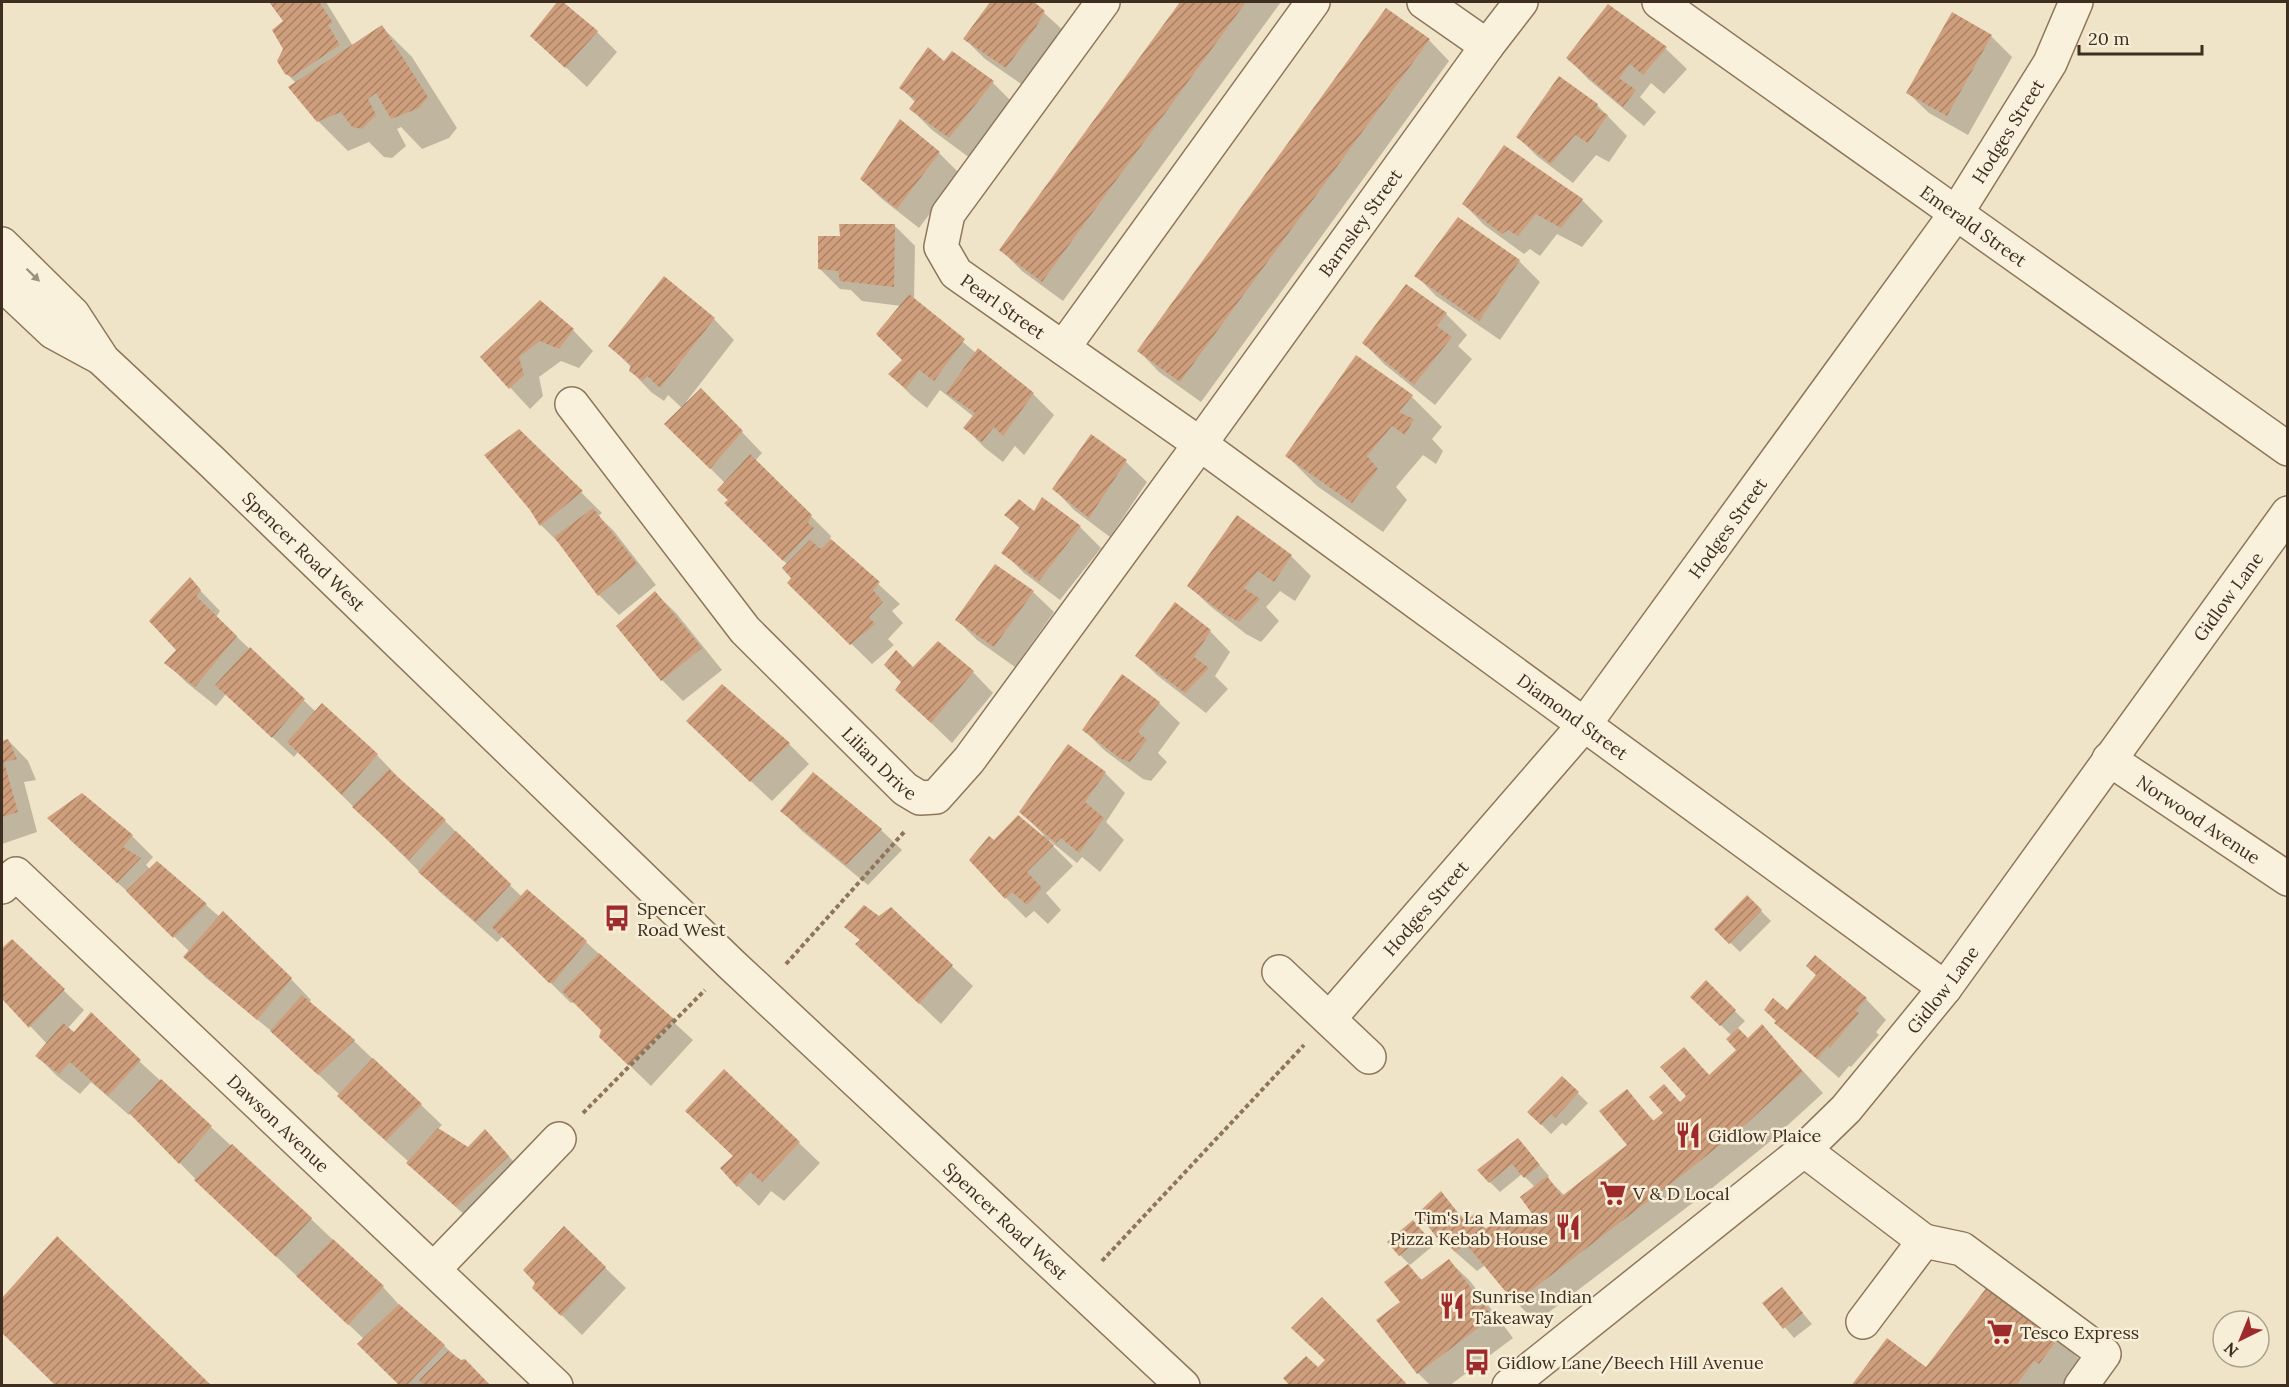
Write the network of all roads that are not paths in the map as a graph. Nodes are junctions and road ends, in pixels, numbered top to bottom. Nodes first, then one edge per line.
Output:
1 (1103, 2) edge
2 (1312, 2) edge
3 (1424, 2) edge
4 (1521, 2) edge
5 (1659, 2) edge
6 (2076, 2) edge
7 (1487, 46) junction
8 (1957, 212) junction
9 (2, 244) edge
10 (2, 284) edge
11 (1063, 348) junction
12 (103, 360) junction
13 (572, 404) dead end
14 (1200, 444) junction
15 (2288, 449) edge
16 (2288, 513) edge
17 (1584, 726) junction
18 (2109, 759) junction
19 (2287, 879) edge
20 (2, 887) edge
21 (1279, 972) dead end
22 (1945, 988) junction
23 (1329, 1019) junction
24 (1369, 1057) dead end
25 (556, 1142) road end
26 (1804, 1150) junction
27 (1924, 1241) junction
28 (434, 1269) junction
29 (1863, 1322) dead end
30 (556, 1386) edge
31 (1183, 1386) edge
32 (1509, 1386) edge
33 (2081, 1386) edge

1 - 11 street, Pearl Street
2 - 11 street
3 - 7 street
4 - 7 street, Barnsley Street
5 - 8 street, Emerald Street
6 - 8 street, Hodges Street
7 - 14 street, Barnsley Street
8 - 15 street, Emerald Street
8 - 17 street, Hodges Street
9 -> 12 street, Spencer Road West
10 - 12 street, Spencer Road West
11 - 14 street, Pearl Street
12 - 31 street, Spencer Road West
13 - 14 street, Lilian Drive
14 - 17 street, Diamond Street
16 - 18 street, Gidlow Lane
17 - 22 street, Diamond Street
17 - 23 street, Hodges Street
18 - 19 street, Norwood Avenue
18 - 22 street, Gidlow Lane
20 - 28 street, Dawson Avenue
21 - 23 street
22 - 26 street, Gidlow Lane
23 - 24 street
25 - 28 street
26 - 27 street
26 - 32 street, Gidlow Lane
27 - 29 street
27 - 33 street
28 - 30 street, Dawson Avenue

